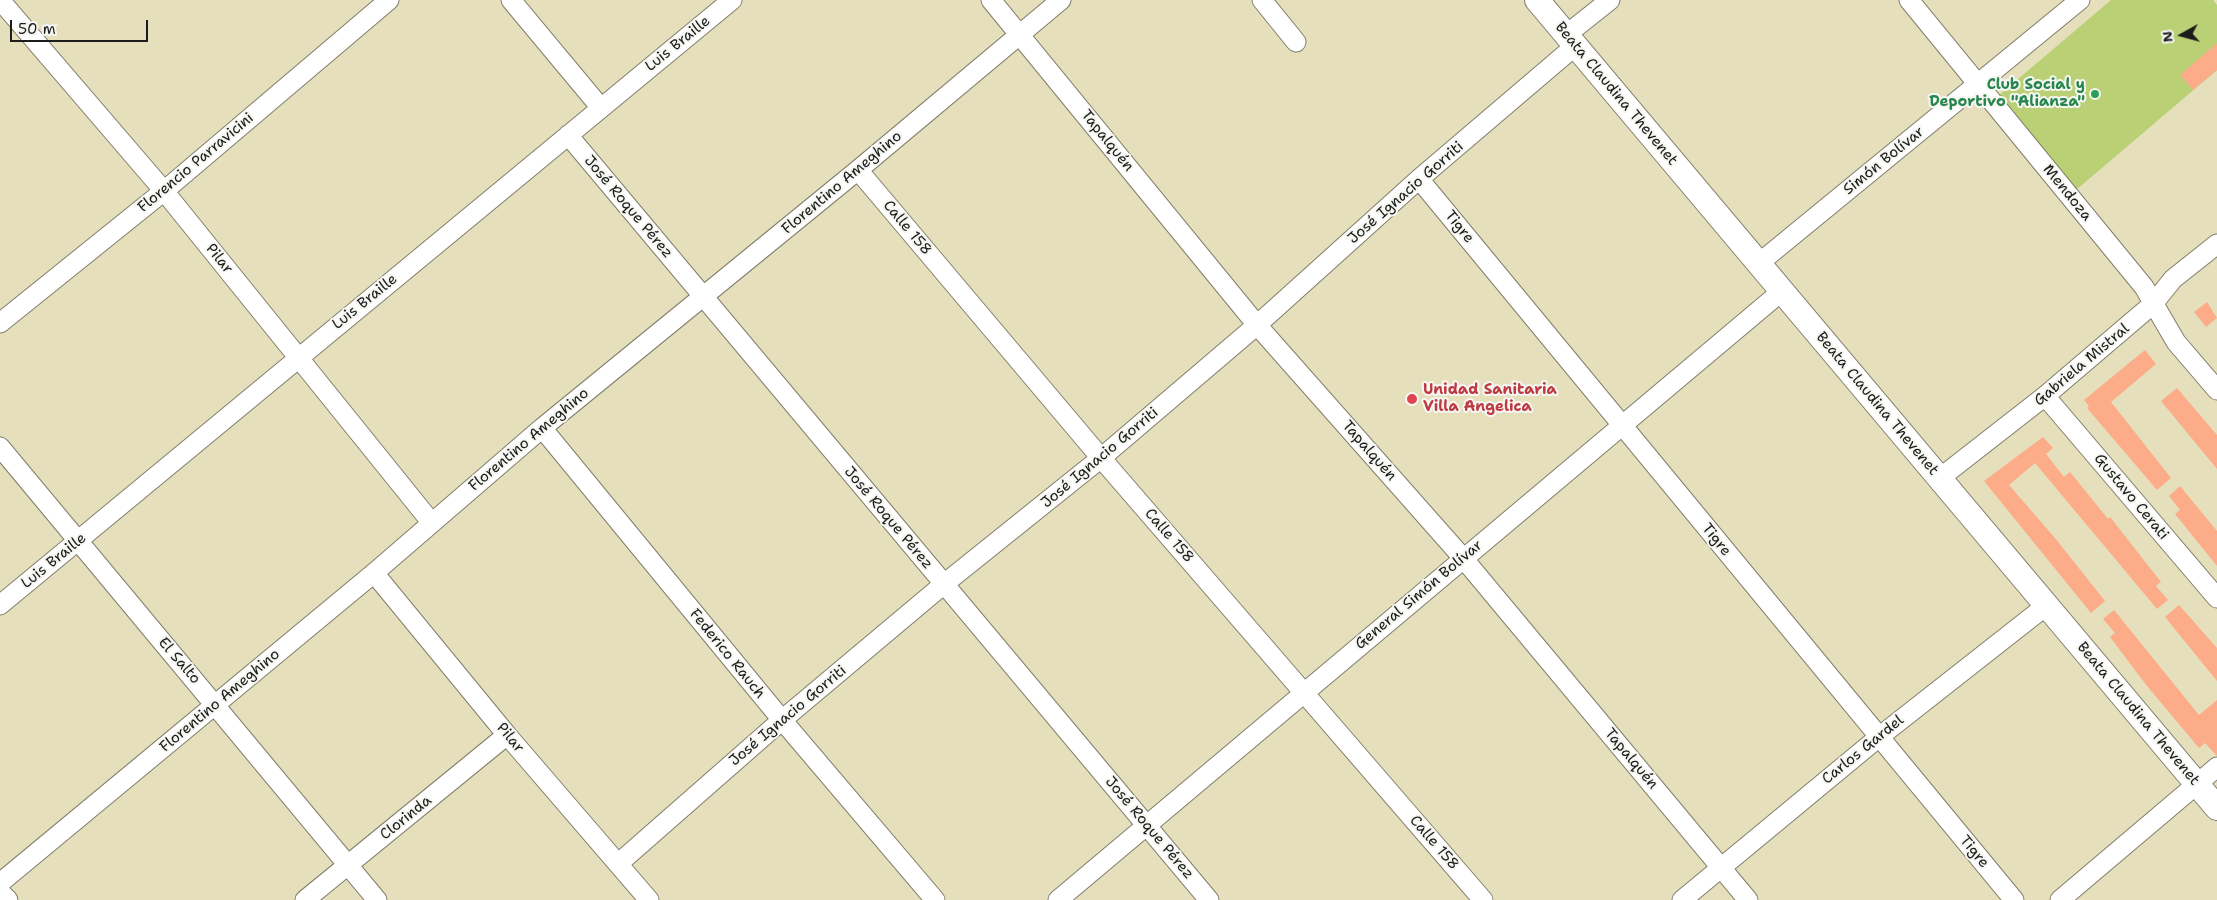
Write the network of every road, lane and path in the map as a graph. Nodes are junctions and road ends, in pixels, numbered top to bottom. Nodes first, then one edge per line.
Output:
1 (390, 0) edge
2 (511, 0) edge
3 (732, 0) edge
4 (991, 0) edge
5 (1061, 0) edge
6 (1262, 0) edge
7 (1537, 0) edge
8 (1610, 0) edge
9 (1909, 0) edge
10 (2080, 0) edge
11 (1, 2) edge
12 (1019, 34) junction
13 (1571, 41) junction
14 (1296, 42) dead end
15 (1978, 84) junction
16 (600, 108) junction
17 (568, 135) junction
18 (858, 170) junction
19 (1419, 180) junction
20 (164, 191) junction
21 (2217, 244) edge
22 (1758, 264) junction
23 (1782, 291) junction
24 (704, 297) junction
25 (2153, 304) junction
26 (0, 323) edge
27 (1257, 325) junction
28 (298, 357) junction
29 (2217, 390) edge
30 (2046, 396) junction
31 (1621, 424) junction
32 (542, 428) junction
33 (0, 447) edge
34 (1101, 458) junction
35 (1940, 478) junction
36 (431, 522) junction
37 (77, 543) junction
38 (1463, 558) junction
39 (374, 573) junction
40 (944, 584) junction
41 (2217, 598) edge
42 (2047, 604) junction
43 (0, 605) edge
44 (1305, 693) junction
45 (216, 704) junction
46 (782, 720) junction
47 (507, 735) junction
48 (1879, 737) junction
49 (2217, 766) edge
50 (2196, 784) junction
51 (2217, 808) edge
52 (1146, 825) junction
53 (618, 863) junction
54 (348, 865) junction
55 (1720, 867) junction
56 (0, 882) edge
57 (0, 892) edge
58 (8, 900) edge
59 (305, 900) edge
60 (377, 900) edge
61 (649, 900) edge
62 (935, 900) edge
63 (1058, 900) edge
64 (1209, 900) edge
65 (1484, 900) edge
66 (1682, 900) edge
67 (1748, 900) edge
68 (2014, 900) edge
69 (2060, 900) edge

1 - 20 street, Florencio Parravicini
2 - 16 street
3 - 16 street, Luis Braille
4 - 12 street, Tapalquén
5 - 12 street, Florentino Ameghino
6 - 14 street
7 - 13 main road, Beata Claudina Thevenet
8 - 13 street, José Ignacio Gorriti
9 - 15 street, Mendoza
10 - 15 street, Simón Bolívar
11 - 20 street, Pilar
12 - 18 street, Florentino Ameghino
12 - 27 street, Tapalquén
13 - 19 street, José Ignacio Gorriti
13 - 22 main road, Beata Claudina Thevenet
15 - 22 street, Simón Bolívar
15 - 25 street, Mendoza
16 - 17 street, Luis Braille
17 - 24 street, José Roque Pérez
17 - 28 street, Luis Braille
18 - 24 street, Florentino Ameghino
18 - 34 street, Calle 158
19 - 27 street, José Ignacio Gorriti
19 - 31 street, Tigre
20 - 26 street, Florencio Parravicini
20 - 28 street, Pilar
21 - 25 street, Gabriela Mistral
22 - 23 main road, Beata Claudina Thevenet
23 - 31 street, General Simón Bolívar
23 - 35 main road, Beata Claudina Thevenet
24 - 32 street, Florentino Ameghino
24 - 40 street, José Roque Pérez
25 - 29 street, Mendoza
25 - 30 street, Gabriela Mistral
27 - 34 street, José Ignacio Gorriti
27 - 38 street, Tapalquén
28 - 36 street, Pilar
28 - 37 street, Luis Braille
30 - 35 street, Gabriela Mistral
30 - 41 street, Gustavo Cerati
31 - 38 street, General Simón Bolívar
31 - 48 street, Tigre
32 - 36 street, Florentino Ameghino
32 - 46 street, Federico Rauch
33 - 37 street, El Salto
34 - 40 street, José Ignacio Gorriti
34 - 44 street, Calle 158
35 - 42 main road, Beata Claudina Thevenet
36 - 39 street, Florentino Ameghino
37 - 43 street, Luis Braille
37 - 45 street, El Salto
38 - 44 street, General Simón Bolívar
38 - 55 street, Tapalquén
39 - 45 street, Florentino Ameghino
39 - 47 street, Pilar
40 - 46 street, José Ignacio Gorriti
40 - 52 street, José Roque Pérez
42 - 48 street, Carlos Gardel
42 - 50 main road, Beata Claudina Thevenet
44 - 52 street, General Simón Bolívar
44 - 65 street, Calle 158
45 - 54 street, El Salto
45 - 56 street, Florentino Ameghino
46 - 53 street, José Ignacio Gorriti
46 - 62 street, Federico Rauch
47 - 53 street, Pilar
47 - 54 street, Clorinda
48 - 55 street, Carlos Gardel
48 - 68 street, Tigre
49 - 50 street
50 - 51 main road, Beata Claudina Thevenet
50 - 69 street
52 - 63 street, General Simón Bolívar
52 - 64 street, José Roque Pérez
53 - 61 street, Pilar
54 - 59 street, Clorinda
54 - 60 street, El Salto
55 - 66 street, Carlos Gardel
55 - 67 street, Tapalquén
57 - 58 street

